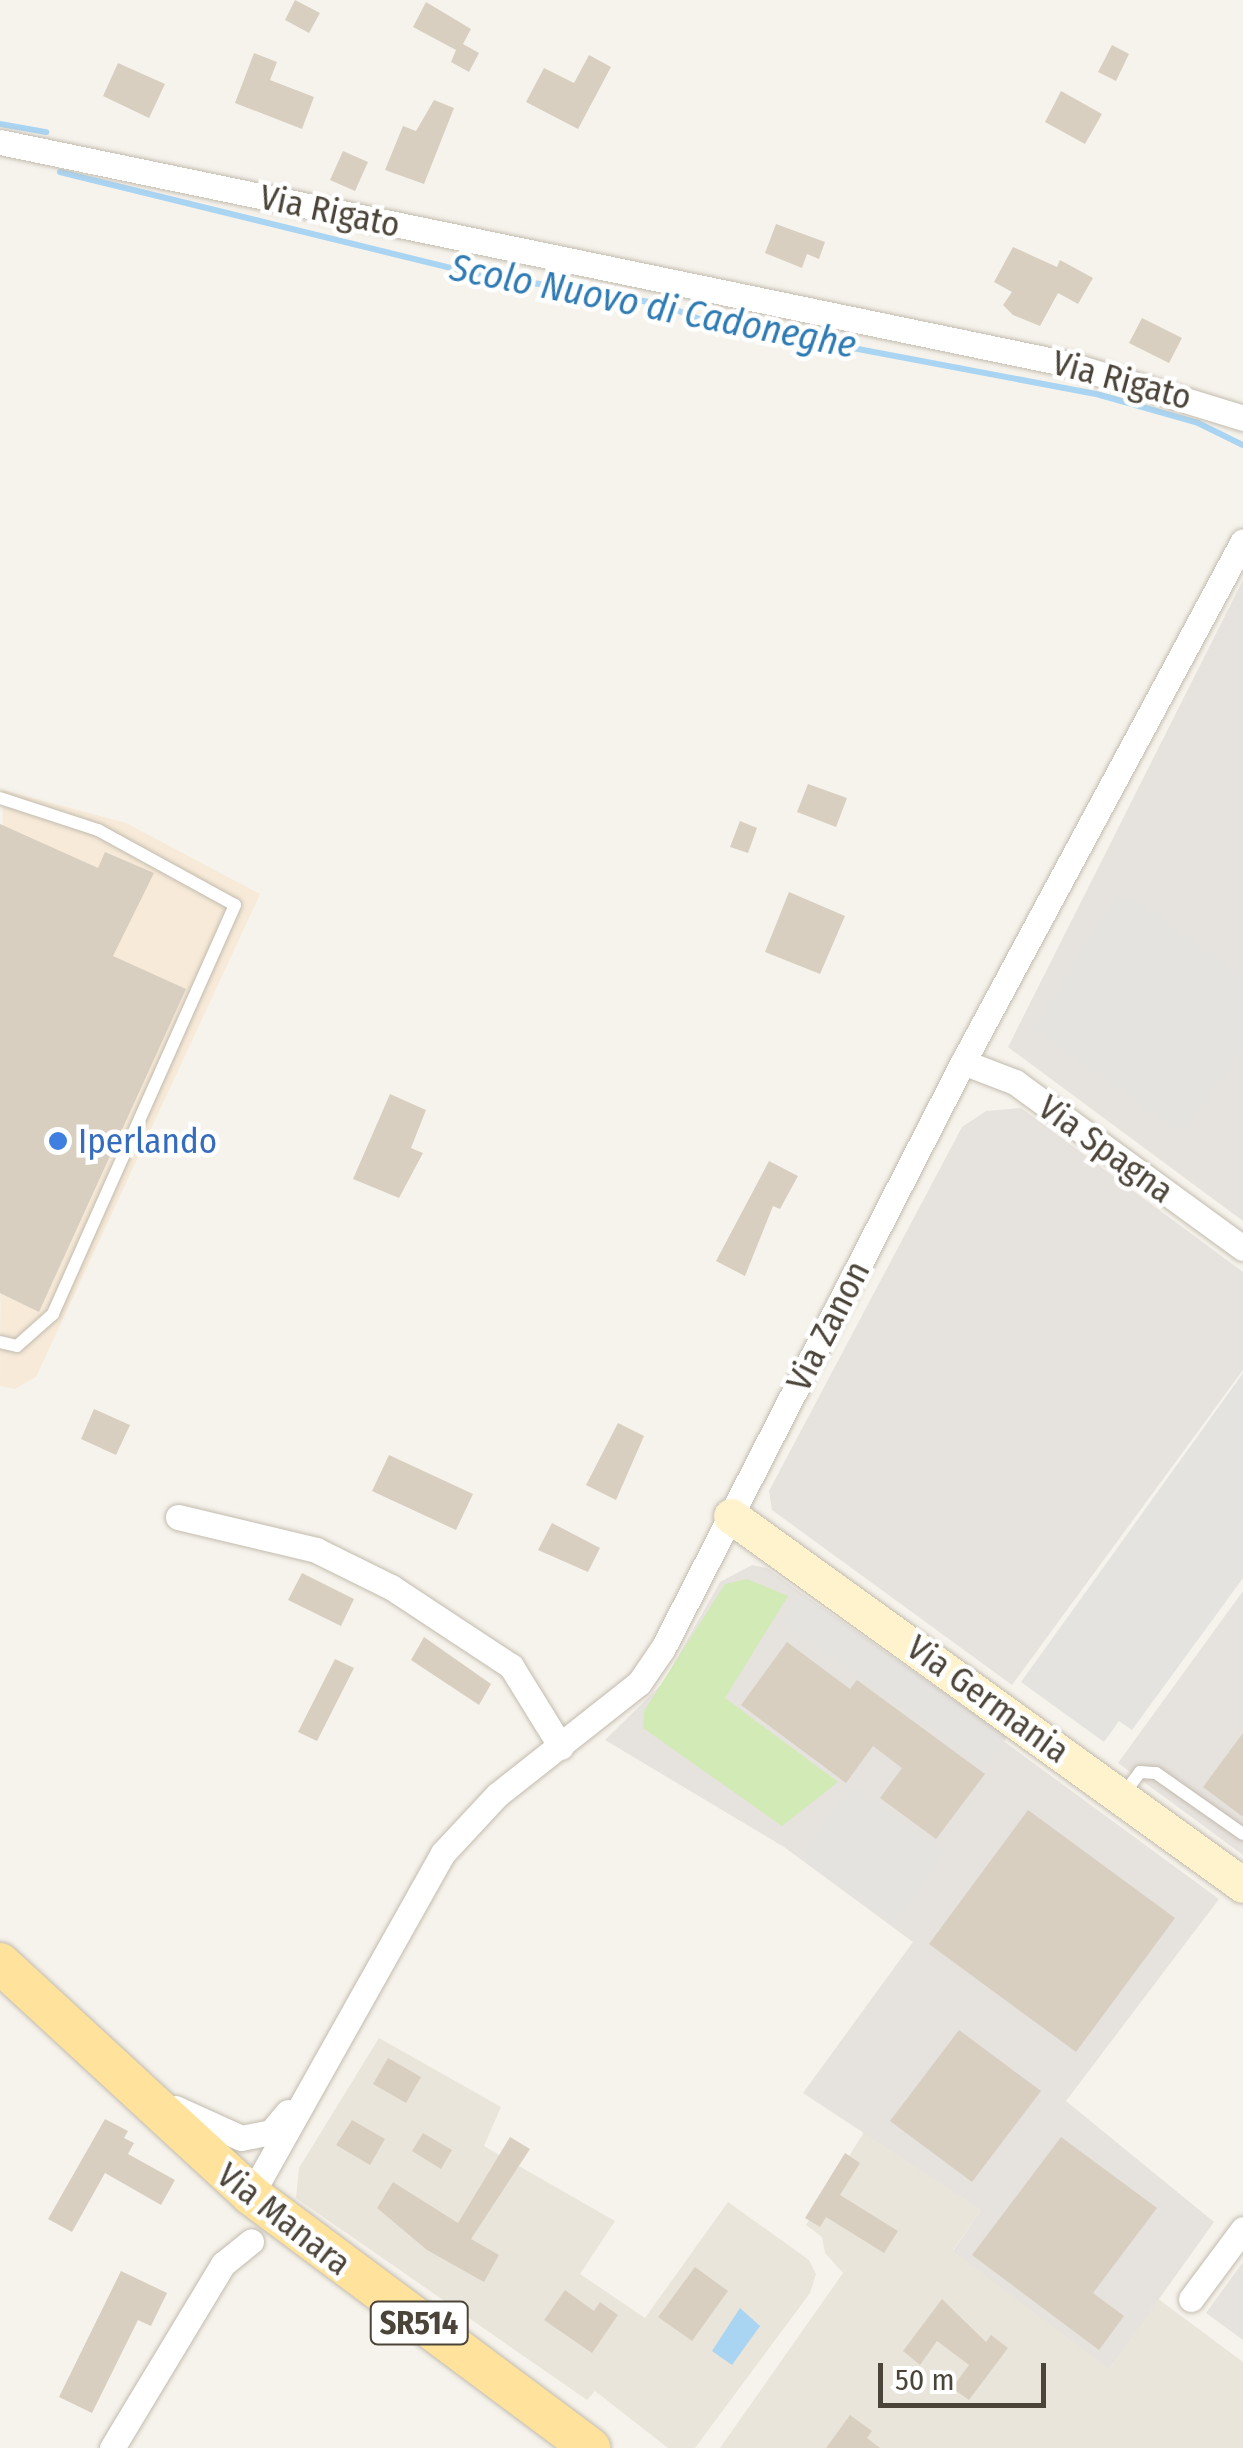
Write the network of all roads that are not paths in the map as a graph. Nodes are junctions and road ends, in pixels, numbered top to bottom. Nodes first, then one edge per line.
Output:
1 (0, 142) edge
2 (1243, 418) edge
3 (1243, 541) edge
4 (0, 798) edge
5 (963, 1062) junction
6 (1243, 1248) edge
7 (0, 1342) edge
8 (732, 1516) junction
9 (178, 1517) dead end
10 (561, 1747) junction
11 (1122, 1796) junction
12 (1243, 1834) edge
13 (1243, 1885) edge
14 (0, 1963) edge
15 (334, 2047) junction
16 (118, 2078) junction
17 (251, 2195) junction
18 (1243, 2229) edge
19 (251, 2241) dead end
20 (1191, 2298) dead end
21 (112, 2448) edge
22 (590, 2448) edge

1 - 2 street, Via Rigato
3 - 5 street, Via Zanon
4 - 7 lane
5 - 6 street, Via Spagna
5 - 8 street, Via Zanon
8 - 10 street, Via Zanon
8 - 11 street, Via Germania
9 - 10 street
10 - 15 street, Via Zanon
11 - 12 lane
11 - 13 street, Via Germania
14 - 16 main road, Via Manara / SR514
15 - 16 street, Via Zanon
15 - 17 street, Via Zanon
16 - 17 main road, Via Manara / SR514
17 - 22 main road, Via Manara / SR514
18 - 20 street
19 - 21 street, Via Manara

